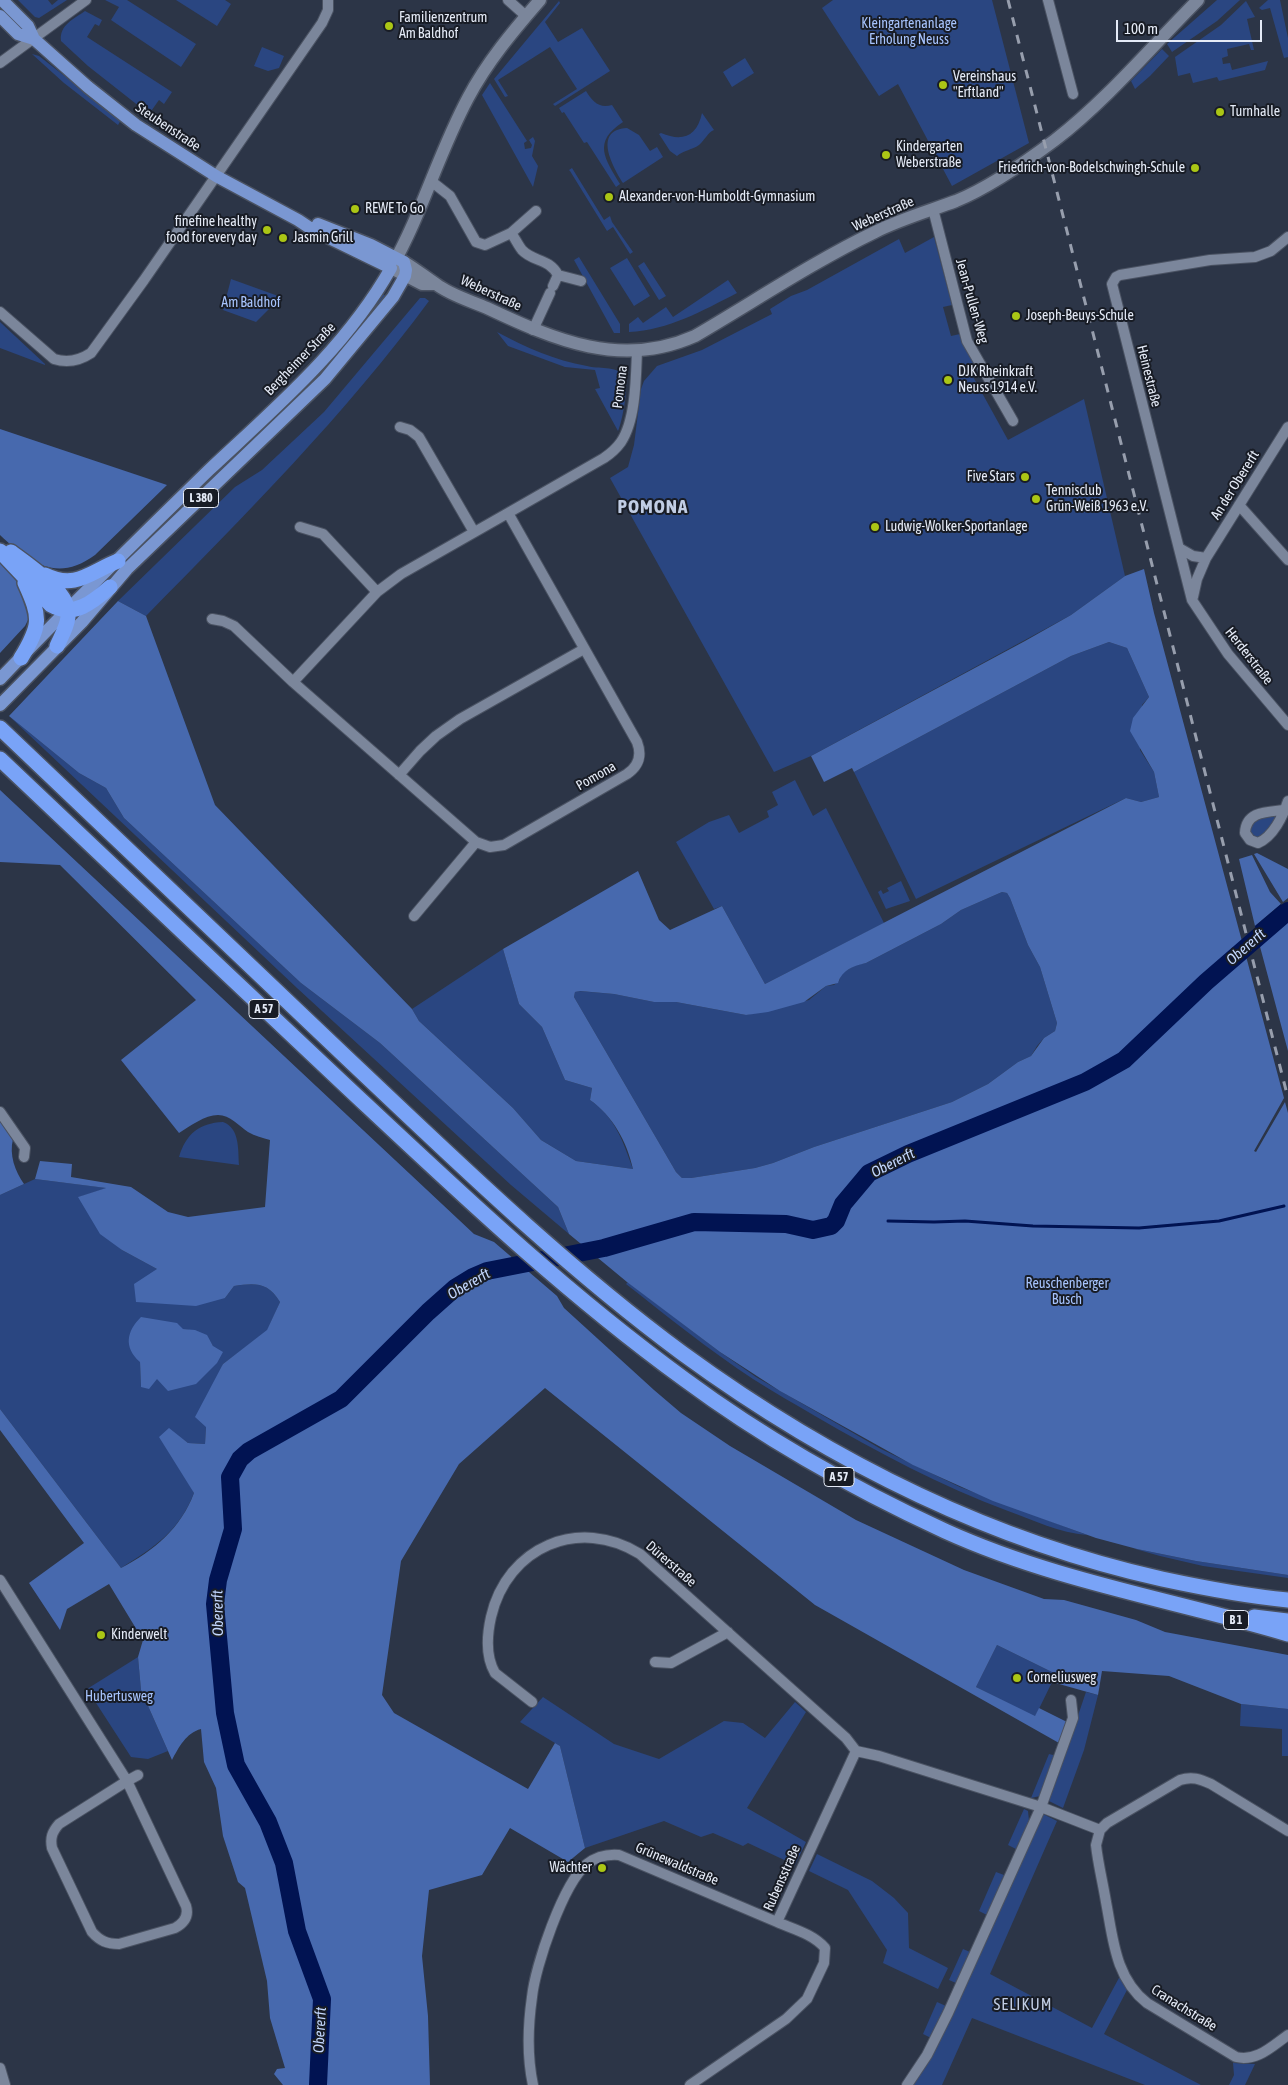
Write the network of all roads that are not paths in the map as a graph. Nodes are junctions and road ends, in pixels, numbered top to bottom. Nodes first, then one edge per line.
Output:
1 (2, 0) edge
2 (86, 0) edge
3 (328, 0) edge
4 (508, 0) edge
5 (540, 0) edge
6 (1048, 0) edge
7 (1198, 0) edge
8 (0, 16) edge
9 (526, 16) junction
10 (34, 38) junction
11 (0, 63) edge
12 (1072, 94) dead end
13 (216, 176) junction
14 (431, 181) junction
15 (933, 209) junction
16 (536, 212) dead end
17 (511, 233) junction
18 (1288, 237) edge
19 (397, 263) junction
20 (558, 275) junction
21 (405, 276) junction
22 (581, 281) dead end
23 (436, 284) junction
24 (0, 312) edge
25 (533, 330) junction
26 (637, 350) junction
27 (1013, 421) dead end
28 (400, 427) dead end
29 (1288, 427) edge
30 (1239, 505) junction
31 (508, 513) junction
32 (300, 527) dead end
33 (474, 532) junction
34 (0, 544) edge
35 (1179, 548) junction
36 (0, 551) edge
37 (1206, 558) junction
38 (1288, 560) edge
39 (118, 561) junction
40 (27, 572) junction
41 (110, 587) junction
42 (377, 592) junction
43 (1192, 600) junction
44 (68, 610) junction
45 (212, 619) dead end
46 (57, 646) junction
47 (584, 649) junction
48 (20, 658) junction
49 (0, 679) edge
50 (294, 682) junction
51 (0, 705) edge
52 (1288, 726) edge
53 (0, 728) edge
54 (0, 759) edge
55 (399, 775) junction
56 (476, 842) junction
57 (414, 916) dead end
58 (0, 1112) edge
59 (24, 1157) dead end
60 (0, 1580) edge
61 (1288, 1600) edge
62 (1183, 1605) junction
63 (1288, 1621) edge
64 (728, 1632) junction
65 (1288, 1634) edge
66 (655, 1662) dead end
67 (1071, 1700) dead end
68 (532, 1702) dead end
69 (856, 1751) junction
70 (138, 1775) dead end
71 (127, 1781) junction
72 (1041, 1807) junction
73 (1100, 1830) junction
74 (1288, 1831) edge
75 (777, 1922) junction
76 (1288, 2035) edge
77 (0, 2068) edge
78 (3, 2081) edge
79 (533, 2085) edge
80 (690, 2085) edge
81 (907, 2085) edge

1 - 10 main road
2 - 10 street
3 - 13 street
4 - 9 street
5 - 9 main road, Bergheimer Straße / L 380
6 - 12 street
7 - 15 main road, Weberstraße
8 - 10 main road
9 - 14 main road, Bergheimer Straße / L 380
10 - 11 street
10 - 13 main road, Steubenstraße
13 - 19 main road, Steubenstraße
13 - 24 street
14 - 17 street
14 - 19 main road, Bergheimer Straße / L 380
15 - 26 main road, Weberstraße
15 - 27 street, Jean-Pullen-Weg
16 - 17 street
17 - 20 street
18 - 35 street, Heinestraße
19 - 21 main road
19 - 23 main road, Weberstraße
19 - 39 main road, Bergheimer Straße / L 380
20 - 22 street
20 - 25 street, Weberstraße
21 - 23 main road, Weberstraße
21 - 41 main road, L 380
23 - 25 main road, Weberstraße
25 - 26 main road, Weberstraße
26 - 31 street, Pomona
28 - 33 street
29 - 30 street, An der Obererft
30 - 37 street, An der Obererft
30 - 38 street
31 - 33 street, Pomona
31 - 47 street, Pomona
32 - 42 street
33 - 42 street, Pomona
34 - 40 highway
35 - 37 street
35 - 43 street, Heinestraße
36 - 40 highway
37 - 43 street, An der Obererft
39 - 40 highway
39 - 44 main road, Bergheimer Straße / L 380
40 - 44 highway
40 - 48 highway
41 - 44 highway
41 - 46 main road, L 380
42 - 50 street, Pomona
43 - 52 street, Herderstraße
44 - 46 highway
44 - 48 main road, Bergheimer Straße / L 380
45 - 50 street
46 - 51 main road, L 380
47 - 55 street
47 - 56 street, Pomona
48 - 49 main road, Bergheimer Straße / L 380
50 - 55 street
53 - 61 highway, A 57
54 - 62 highway, A 57
55 - 56 street
56 - 57 street
58 - 59 street
60 - 71 street
62 - 63 highway, A 57
62 - 65 highway, B 1
64 - 66 street
64 - 68 street, Dürerstraße
64 - 69 street, Dürerstraße
67 - 72 street
69 - 72 street
69 - 75 street, Rubensstraße
70 - 71 street
71 - 71 street
72 - 73 street
72 - 81 street
73 - 74 street
73 - 76 street, Cranachstraße
75 - 79 street, Grünewaldstraße
75 - 80 street, Rubensstraße
77 - 78 street

